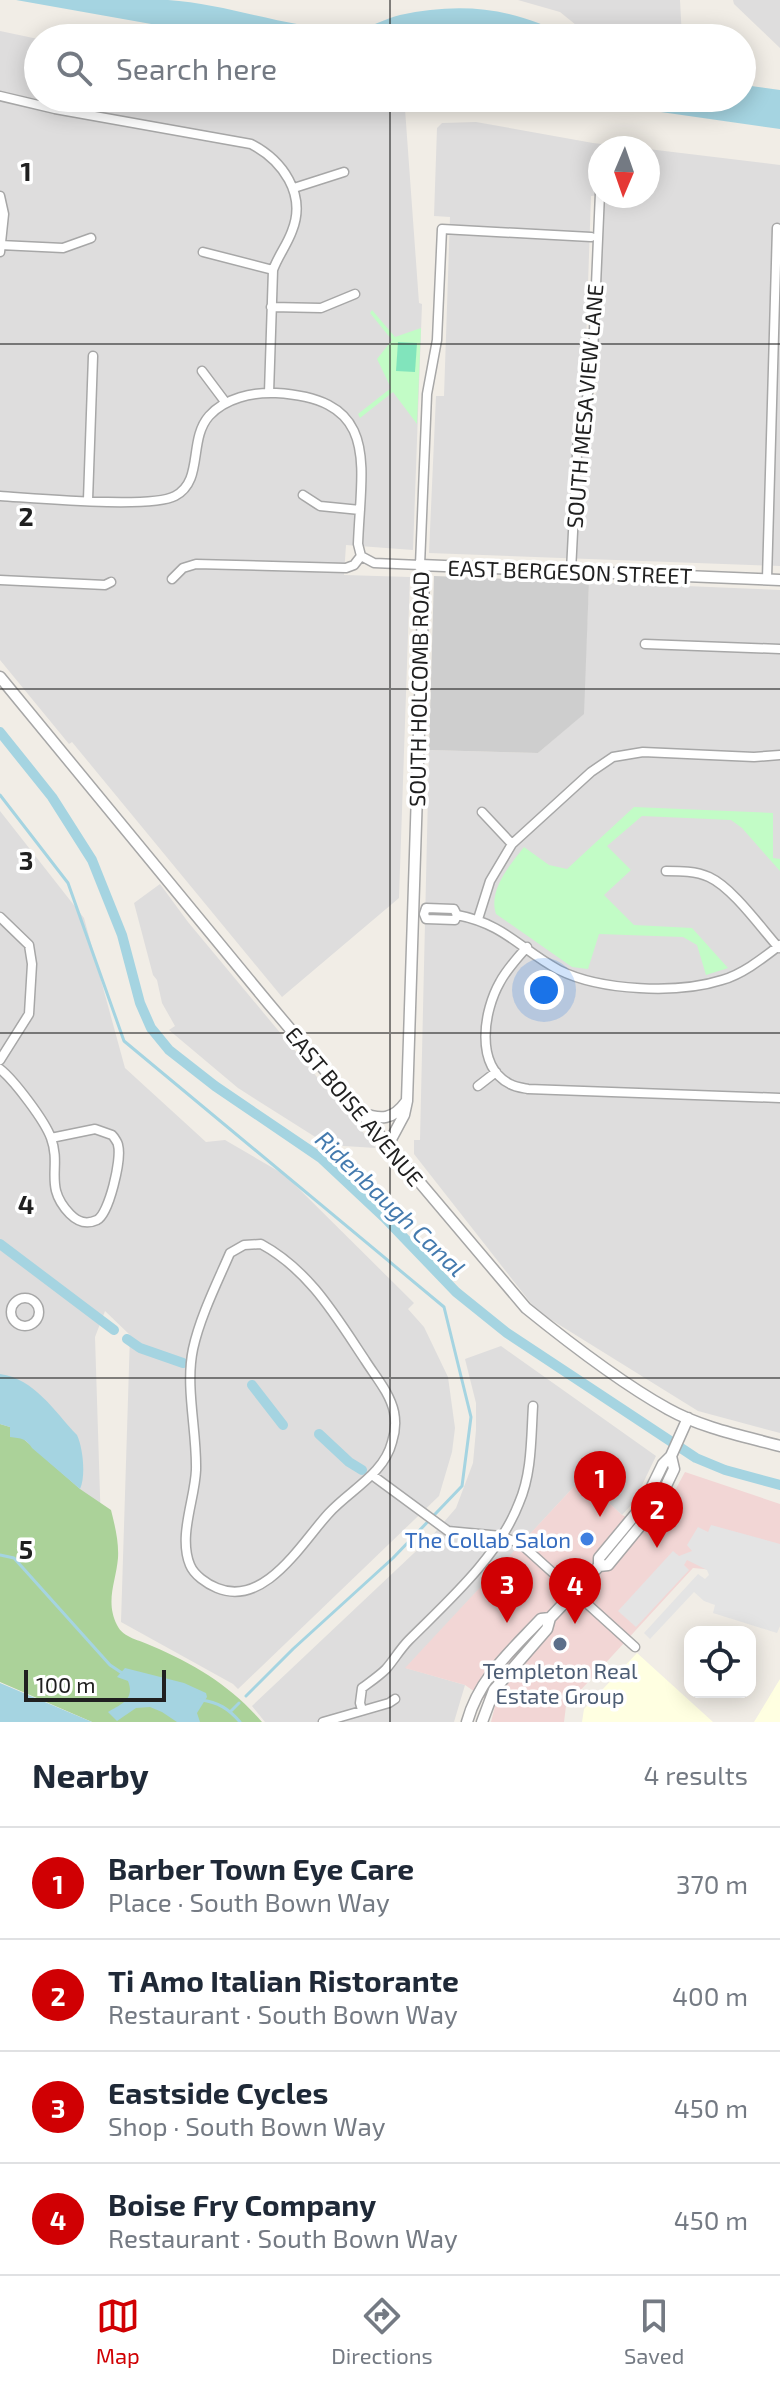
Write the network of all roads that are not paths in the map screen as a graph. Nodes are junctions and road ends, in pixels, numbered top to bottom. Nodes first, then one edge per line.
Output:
1 (0, 96) edge
2 (24, 102) edge
3 (72, 112) edge
4 (344, 172) dead end
5 (294, 188) junction
6 (0, 196) edge
7 (599, 208) edge
8 (777, 228) dead end
9 (591, 237) dead end
10 (91, 238) dead end
11 (1, 247) edge
12 (203, 252) dead end
13 (779, 259) edge
14 (273, 270) junction
15 (355, 294) dead end
16 (271, 307) junction
17 (93, 356) dead end
18 (202, 371) dead end
19 (269, 393) junction
20 (226, 403) junction
21 (303, 495) dead end
22 (0, 496) edge
23 (88, 500) junction
24 (360, 510) junction
25 (361, 556) junction
26 (420, 565) junction
27 (571, 571) junction
28 (172, 579) dead end
29 (767, 579) junction
30 (0, 580) edge
31 (780, 580) edge
32 (111, 582) dead end
33 (645, 644) dead end
34 (780, 649) edge
35 (0, 677) edge
36 (780, 755) edge
37 (482, 812) dead end
38 (512, 844) junction
39 (666, 871) dead end
40 (418, 914) junction
41 (0, 917) edge
42 (478, 919) junction
43 (527, 947) junction
44 (779, 947) edge
45 (0, 1060) edge
46 (0, 1069) edge
47 (496, 1072) junction
48 (478, 1086) dead end
49 (780, 1098) edge
50 (407, 1101) junction
51 (361, 1113) junction
52 (51, 1138) junction
53 (388, 1145) junction
54 (0, 1307) edge
55 (11, 1309) dead end
56 (533, 1406) dead end
57 (688, 1418) junction
58 (780, 1446) edge
59 (372, 1475) junction
60 (501, 1536) junction
61 (574, 1591) junction
62 (550, 1618) junction
63 (635, 1647) dead end
64 (395, 1699) dead end
65 (362, 1710) junction
66 (323, 1722) edge
67 (467, 1722) edge
68 (482, 1722) edge

1 - 2 street
3 - 5 street
4 - 5 street
5 - 14 street
6 - 11 street
7 - 27 street, SOUTH MESA VIEW LANE
8 - 13 street
9 - 26 street, SOUTH HOLCOMB ROAD
10 - 11 street
12 - 14 street
13 - 29 street
14 - 16 street
15 - 16 street
16 - 19 street
17 - 23 street
18 - 20 street
19 - 20 street
19 - 24 street
20 - 23 street
21 - 24 street
22 - 23 street
24 - 25 street
25 - 26 street, EAST BERGESON STREET
25 - 28 street
26 - 27 street, EAST BERGESON STREET
26 - 40 street, SOUTH HOLCOMB ROAD
27 - 29 street, EAST BERGESON STREET
29 - 31 street, EAST BERGESON STREET
30 - 32 street
33 - 34 street
35 - 51 street, EAST BOISE AVENUE
36 - 38 street
37 - 38 street
38 - 42 street
39 - 44 street
40 - 42 street
40 - 50 street, SOUTH HOLCOMB ROAD
41 - 45 street
42 - 43 street
43 - 44 street
43 - 47 street
46 - 52 street
47 - 48 street
47 - 49 street
50 - 51 street
50 - 53 street, SOUTH HOLCOMB ROAD
51 - 53 street, EAST BOISE AVENUE
52 - 52 street
53 - 57 street, EAST BOISE AVENUE
54 - 55 street
56 - 60 street
57 - 58 street, EAST BOISE AVENUE
57 - 61 street
59 - 59 street
59 - 60 street
60 - 61 street
60 - 65 street
61 - 62 street
61 - 63 street
62 - 67 street
62 - 68 street
64 - 65 street
65 - 66 street

